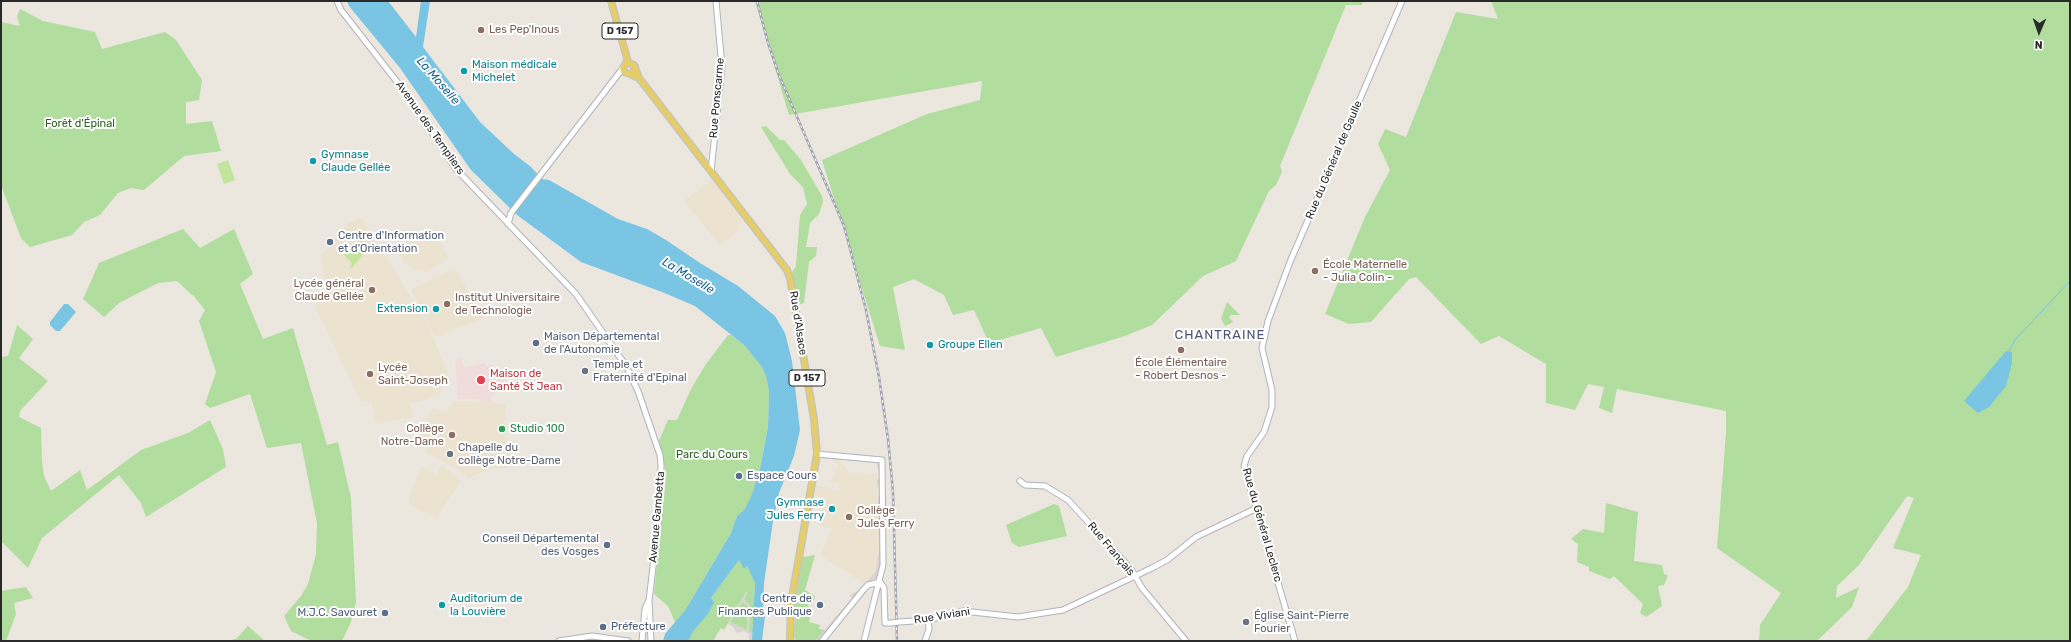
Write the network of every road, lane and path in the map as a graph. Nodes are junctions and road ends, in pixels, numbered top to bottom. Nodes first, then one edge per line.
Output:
1 (338, 1) edge
2 (611, 1) edge
3 (716, 1) edge
4 (1402, 1) edge
5 (628, 62) junction
6 (623, 68) junction
7 (635, 68) junction
8 (628, 73) junction
9 (640, 78) junction
10 (614, 79) junction
11 (710, 171) junction
12 (508, 224) junction
13 (565, 282) joint
14 (1268, 320) joint
15 (817, 454) junction
16 (1020, 481) dead end
17 (1257, 508) junction
18 (1135, 576) junction
19 (880, 582) junction
20 (864, 589) junction
21 (877, 592) junction
22 (884, 595) junction
23 (649, 601) junction
24 (928, 620) junction
25 (790, 640) edge
26 (559, 641) edge
27 (628, 641) edge
28 (642, 641) edge
29 (651, 641) edge
30 (822, 641) edge
31 (864, 641) edge
32 (925, 641) edge
33 (1186, 641) edge
34 (1295, 641) edge

1 - 12 street, Avenue des Templiers
2 - 5 main road, D 157
3 - 11 street, Rue Ponscarme
4 - 14 street, Rue du Général de Gaulle
5 - 6 main road
5 - 7 main road
6 - 8 main road
6 - 10 street
7 - 8 main road
7 - 9 main road, Rue d'Alsace / D 157
8 - 9 main road
8 - 10 street
9 - 11 main road, Rue d'Alsace / D 157
10 - 12 street
11 - 15 main road, Rue d'Alsace / D 157
12 - 13 street, Avenue des Templiers
13 - 23 street, Avenue Gambetta
14 - 17 street, Rue du Général Leclerc
15 - 19 street
15 - 25 main road, Rue d'Alsace / D 157
16 - 18 street, Rue Français
17 - 18 street, Rue Viviani
17 - 34 street, Rue du Général Leclerc
18 - 24 street, Rue Viviani
18 - 33 street, Rue Français
19 - 20 street
19 - 21 street
19 - 22 street
20 - 21 street
20 - 30 street
21 - 22 street
21 - 31 street
22 - 24 street, Rue Viviani, bridge
23 - 28 street, Avenue Gambetta
23 - 29 street, Avenue Gambetta
24 - 32 street
26 - 27 street

